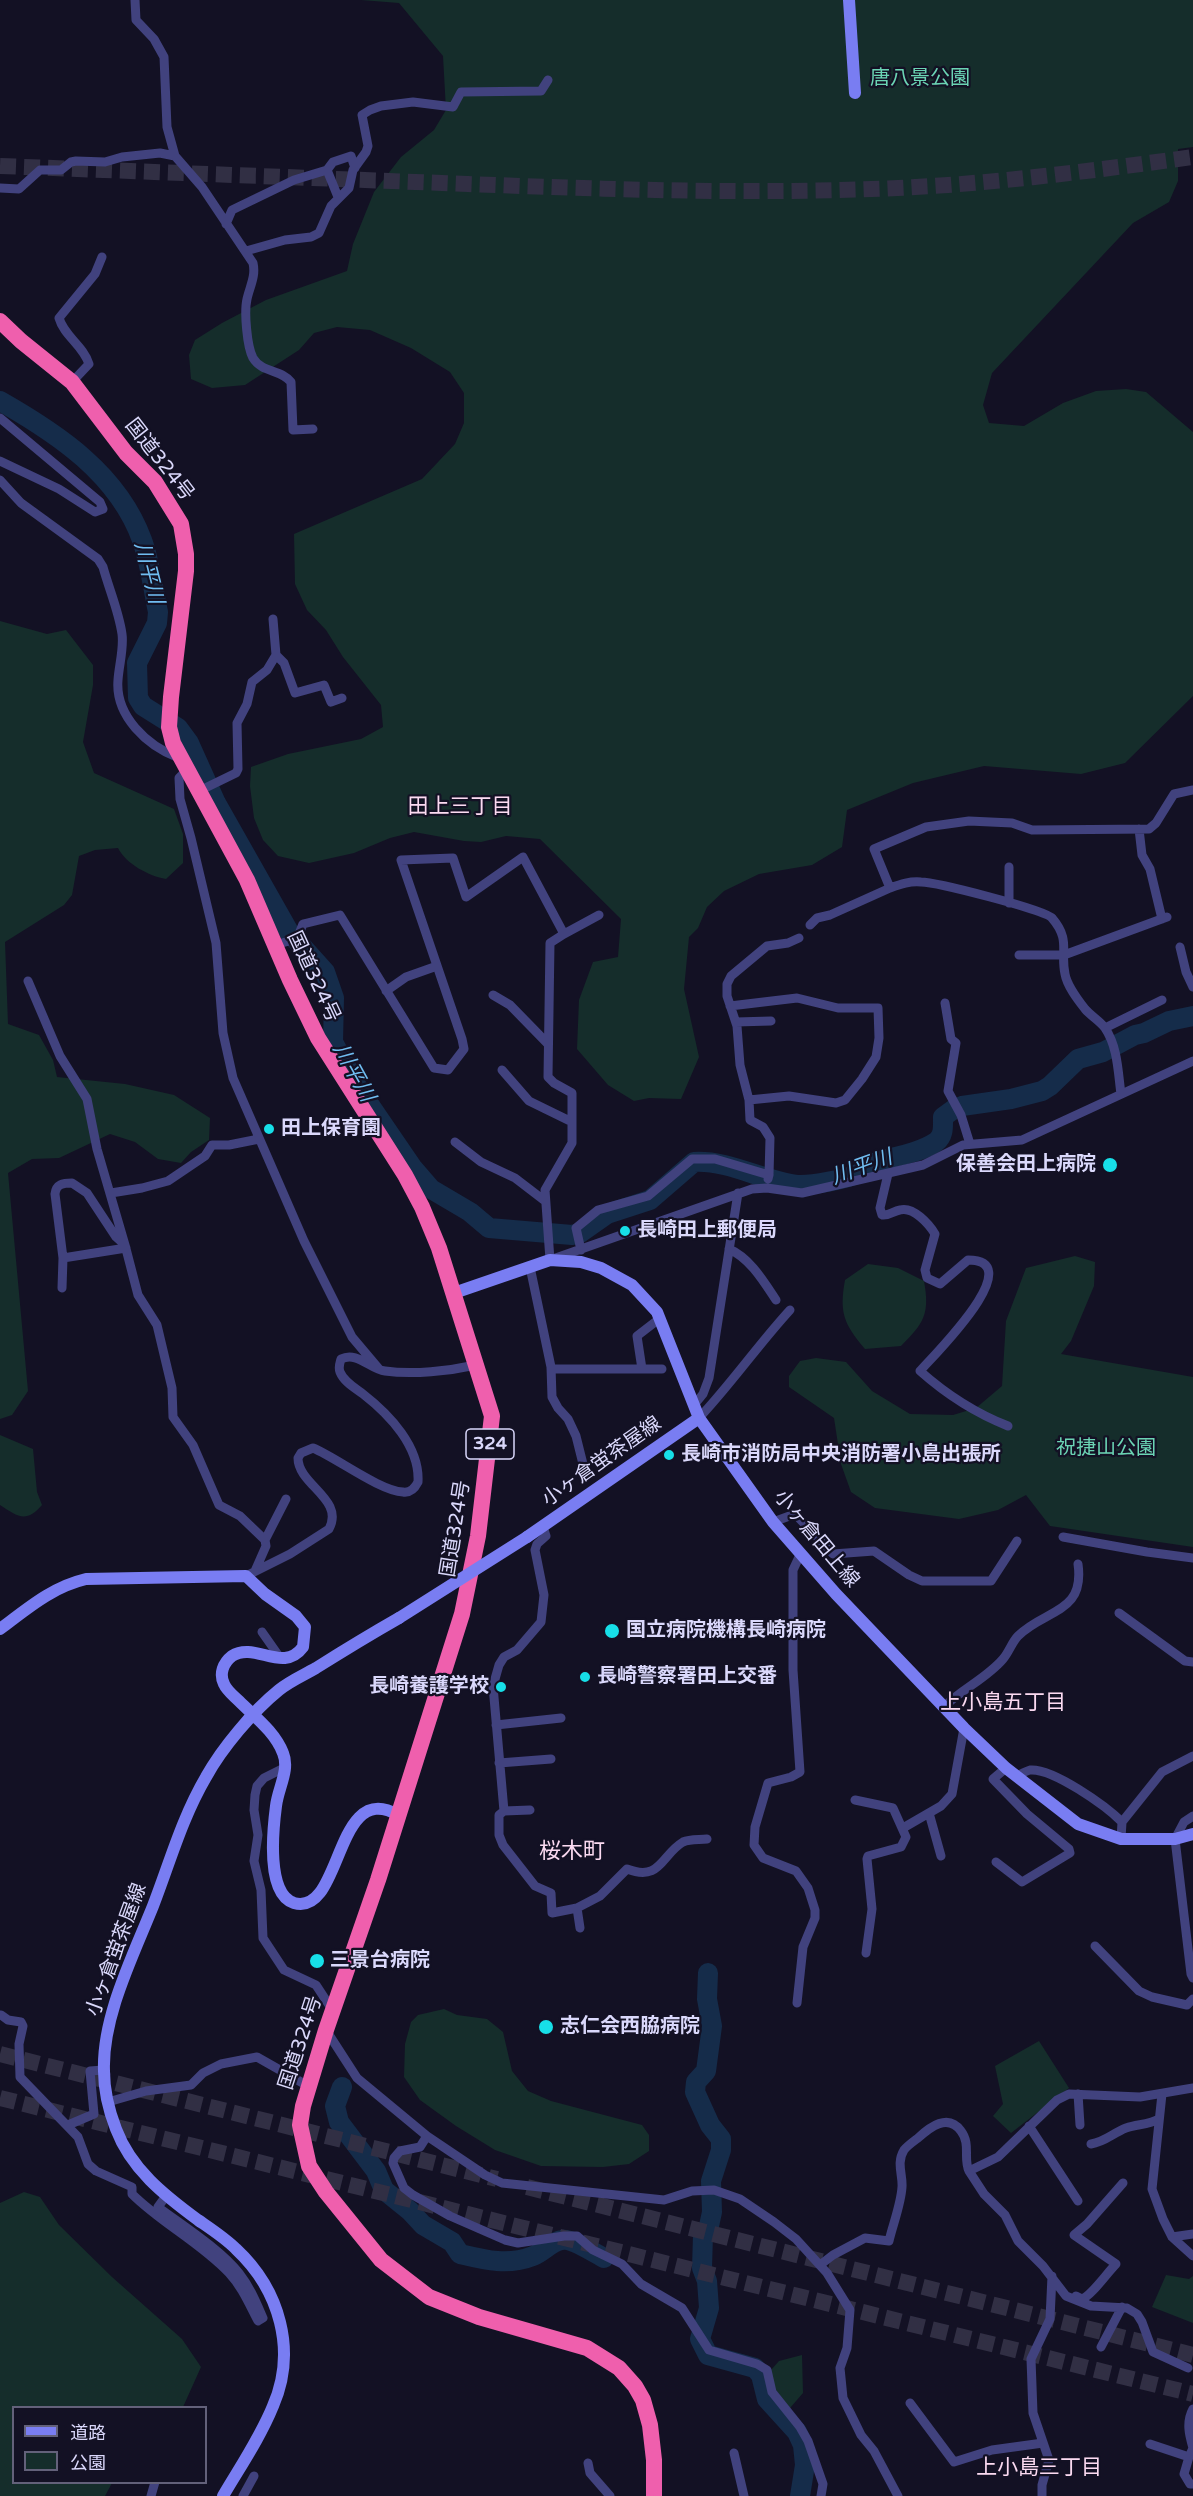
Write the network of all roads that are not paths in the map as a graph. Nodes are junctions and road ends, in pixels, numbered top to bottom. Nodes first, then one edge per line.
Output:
1 (135, 0) edge
2 (849, 0) edge
3 (548, 80) dead end
4 (855, 93) dead end
5 (175, 156) junction
6 (355, 168) junction
7 (327, 171) junction
8 (0, 188) edge
9 (338, 197) junction
10 (226, 224) junction
11 (246, 251) junction
12 (102, 257) dead end
13 (0, 321) edge
14 (72, 382) junction
15 (0, 418) edge
16 (313, 429) dead end
17 (0, 461) edge
18 (2, 484) edge
19 (273, 619) dead end
20 (276, 655) junction
21 (342, 698) dead end
22 (182, 765) junction
23 (1193, 790) edge
24 (199, 791) junction
25 (1139, 829) junction
26 (1010, 867) dead end
27 (890, 888) junction
28 (1009, 903) junction
29 (599, 915) dead end
30 (810, 925) dead end
31 (564, 934) junction
32 (799, 938) dead end
33 (274, 945) junction
34 (1180, 947) dead end
35 (1019, 955) dead end
36 (1064, 955) junction
37 (437, 966) junction
38 (28, 981) dead end
39 (1193, 987) edge
40 (386, 992) junction
41 (493, 995) dead end
42 (1162, 1000) dead end
43 (945, 1003) dead end
44 (730, 1006) junction
45 (771, 1021) dead end
46 (736, 1022) junction
47 (1105, 1028) junction
48 (548, 1044) junction
49 (1193, 1061) edge
50 (502, 1070) dead end
51 (1121, 1094) junction
52 (749, 1100) junction
53 (572, 1122) junction
54 (259, 1139) junction
55 (455, 1142) dead end
56 (970, 1144) junction
57 (888, 1173) junction
58 (769, 1175) junction
59 (767, 1188) junction
60 (111, 1193) junction
61 (738, 1193) junction
62 (545, 1201) junction
63 (126, 1246) junction
64 (729, 1249) junction
65 (580, 1250) junction
66 (63, 1258) junction
67 (550, 1260) junction
68 (530, 1267) junction
69 (62, 1288) dead end
70 (454, 1293) junction
71 (776, 1300) dead end
72 (790, 1310) dead end
73 (659, 1318) junction
74 (476, 1365) junction
75 (379, 1369) junction
76 (551, 1369) junction
77 (642, 1369) junction
78 (662, 1369) dead end
79 (694, 1405) junction
80 (699, 1418) junction
81 (1008, 1426) dead end
82 (583, 1464) dead end
83 (286, 1499) dead end
84 (772, 1522) junction
85 (543, 1527) junction
86 (1063, 1537) dead end
87 (265, 1540) junction
88 (1017, 1541) dead end
89 (800, 1555) junction
90 (1193, 1558) edge
91 (1078, 1564) dead end
92 (251, 1573) junction
93 (1119, 1613) dead end
94 (0, 1629) edge
95 (262, 1632) dead end
96 (281, 1659) junction
97 (1193, 1662) edge
98 (945, 1706) junction
99 (254, 1715) junction
100 (561, 1718) dead end
101 (496, 1725) junction
102 (964, 1728) junction
103 (1193, 1756) edge
104 (551, 1760) dead end
105 (499, 1763) junction
106 (286, 1767) junction
107 (1006, 1767) junction
108 (1017, 1776) junction
109 (855, 1800) dead end
110 (530, 1810) dead end
111 (504, 1811) junction
112 (929, 1813) junction
113 (398, 1815) junction
114 (1193, 1816) edge
115 (1122, 1822) junction
116 (903, 1828) junction
117 (1193, 1834) edge
118 (707, 1839) dead end
119 (1121, 1839) junction
120 (1175, 1839) junction
121 (941, 1856) dead end
122 (996, 1862) dead end
123 (577, 1908) junction
124 (580, 1928) dead end
125 (1095, 1946) dead end
126 (866, 1953) dead end
127 (1193, 1978) edge
128 (1193, 2000) edge
129 (797, 2003) dead end
130 (333, 2011) junction
131 (2, 2015) dead end
132 (326, 2030) junction
133 (104, 2070) junction
134 (308, 2086) junction
135 (1193, 2088) edge
136 (1078, 2094) junction
137 (1162, 2094) junction
138 (108, 2102) junction
139 (1159, 2119) junction
140 (68, 2124) junction
141 (1080, 2125) dead end
142 (1029, 2126) junction
143 (426, 2136) junction
144 (1091, 2144) dead end
145 (969, 2171) junction
146 (1123, 2184) dead end
147 (166, 2196) junction
148 (1078, 2201) dead end
149 (1193, 2234) edge
150 (1173, 2237) junction
151 (1193, 2256) edge
152 (820, 2265) junction
153 (1051, 2278) junction
154 (1122, 2307) junction
155 (1101, 2347) dead end
156 (1188, 2368) dead end
157 (910, 2403) dead end
158 (1193, 2409) edge
159 (1043, 2443) junction
160 (1150, 2444) dead end
161 (734, 2453) dead end
162 (1189, 2457) junction
163 (588, 2463) dead end
164 (254, 2476) dead end
165 (1193, 2484) edge
166 (223, 2496) edge
167 (243, 2496) edge
168 (610, 2496) edge
169 (654, 2496) edge
170 (744, 2496) edge
171 (821, 2496) edge
172 (898, 2496) edge
173 (1042, 2496) edge

1 - 5 street
2 - 4 street
3 - 6 street
5 - 8 street
5 - 10 street
6 - 7 street
6 - 9 street
7 - 9 street
7 - 10 street
9 - 11 street
10 - 11 street
11 - 16 street
12 - 14 street
13 - 14 highway, 国道324号 / 324
14 - 22 highway, 国道324号 / 324
15 - 17 street
18 - 22 street
19 - 20 street
20 - 21 street
20 - 24 street
22 - 24 highway, 国道324号 / 324
22 - 54 street
23 - 25 street
24 - 33 highway, 国道324号 / 324
25 - 27 street
25 - 36 street
26 - 28 street
27 - 28 street
27 - 30 street
28 - 36 street
29 - 31 street
31 - 37 street
31 - 48 street
32 - 44 street
33 - 40 street
33 - 70 highway, 国道324号 / 324
34 - 39 street
35 - 36 street
36 - 47 street
37 - 40 street
37 - 40 street
38 - 60 street
41 - 48 street
42 - 47 street
43 - 56 street
44 - 46 street
44 - 52 street
45 - 46 street
46 - 52 street
47 - 51 street
48 - 53 street
49 - 51 street
50 - 53 street
51 - 56 street
52 - 58 street
53 - 62 street
54 - 60 street
54 - 75 street
55 - 62 street
56 - 57 street
57 - 59 street
57 - 81 street
58 - 59 street
58 - 65 street
59 - 61 street
60 - 63 street
61 - 64 street
61 - 65 street
62 - 67 street
63 - 66 street
63 - 66 street
63 - 87 street
64 - 71 street
64 - 79 street
65 - 67 street
66 - 69 street
67 - 68 street, 小ヶ倉田上線
67 - 73 street, 小ヶ倉田上線
68 - 70 street, 小ヶ倉田上線
68 - 76 street
70 - 74 highway, 国道324号 / 324
72 - 80 street
73 - 77 street
73 - 79 street, 小ヶ倉田上線
74 - 75 street
74 - 113 highway, 国道324号 / 324
75 - 92 street
76 - 77 street
76 - 82 street
77 - 78 street
79 - 80 street, 小ヶ倉田上線
80 - 84 street, 小ヶ倉田上線
80 - 85 street, 小ヶ倉蛍茶屋線
83 - 87 street
84 - 88 street
84 - 89 street, 小ヶ倉田上線
85 - 99 street, 小ヶ倉蛍茶屋線, bridge
85 - 101 street
86 - 90 street
87 - 92 street
89 - 98 street, 小ヶ倉田上線
89 - 129 street
91 - 98 street
92 - 94 street
92 - 96 street
93 - 97 street
95 - 96 street
96 - 99 street
98 - 102 street, 小ヶ倉田上線
99 - 106 street
99 - 133 street, 小ヶ倉蛍茶屋線
100 - 101 street
101 - 105 street
102 - 107 street, 小ヶ倉田上線
102 - 112 street
103 - 115 street
104 - 105 street
105 - 111 street
106 - 113 street
106 - 130 street
107 - 108 street, 小ヶ倉田上線
107 - 122 street
108 - 115 street
108 - 119 street, 小ヶ倉田上線
109 - 116 street
110 - 111 street
111 - 123 street
112 - 116 street
112 - 121 street
113 - 130 highway, 国道324号 / 324
114 - 120 street
115 - 119 street
116 - 126 street
117 - 120 street, 小ヶ倉田上線
118 - 123 street
119 - 120 street, 小ヶ倉田上線
120 - 127 street
123 - 124 street
125 - 128 street
130 - 132 highway, 国道324号 / 324
131 - 140 street
132 - 134 highway, 国道324号 / 324
132 - 143 street
133 - 138 street, 小ヶ倉蛍茶屋線
133 - 140 street
134 - 138 street
134 - 169 highway, 国道324号 / 324
135 - 137 street
136 - 137 street
136 - 141 street
136 - 142 street
137 - 139 street
138 - 147 street, 小ヶ倉蛍茶屋線
139 - 144 street
139 - 150 street
140 - 147 street
142 - 145 street
142 - 148 street
143 - 152 street
143 - 171 street
145 - 152 street
145 - 153 street
146 - 153 street
147 - 166 street, 小ヶ倉蛍茶屋線
149 - 150 street
150 - 151 street
152 - 172 street
153 - 154 street
153 - 159 street
154 - 155 street
154 - 156 street
157 - 159 street
158 - 162 street
159 - 173 street
160 - 162 street
161 - 170 street
162 - 165 street
163 - 168 street
164 - 167 street

